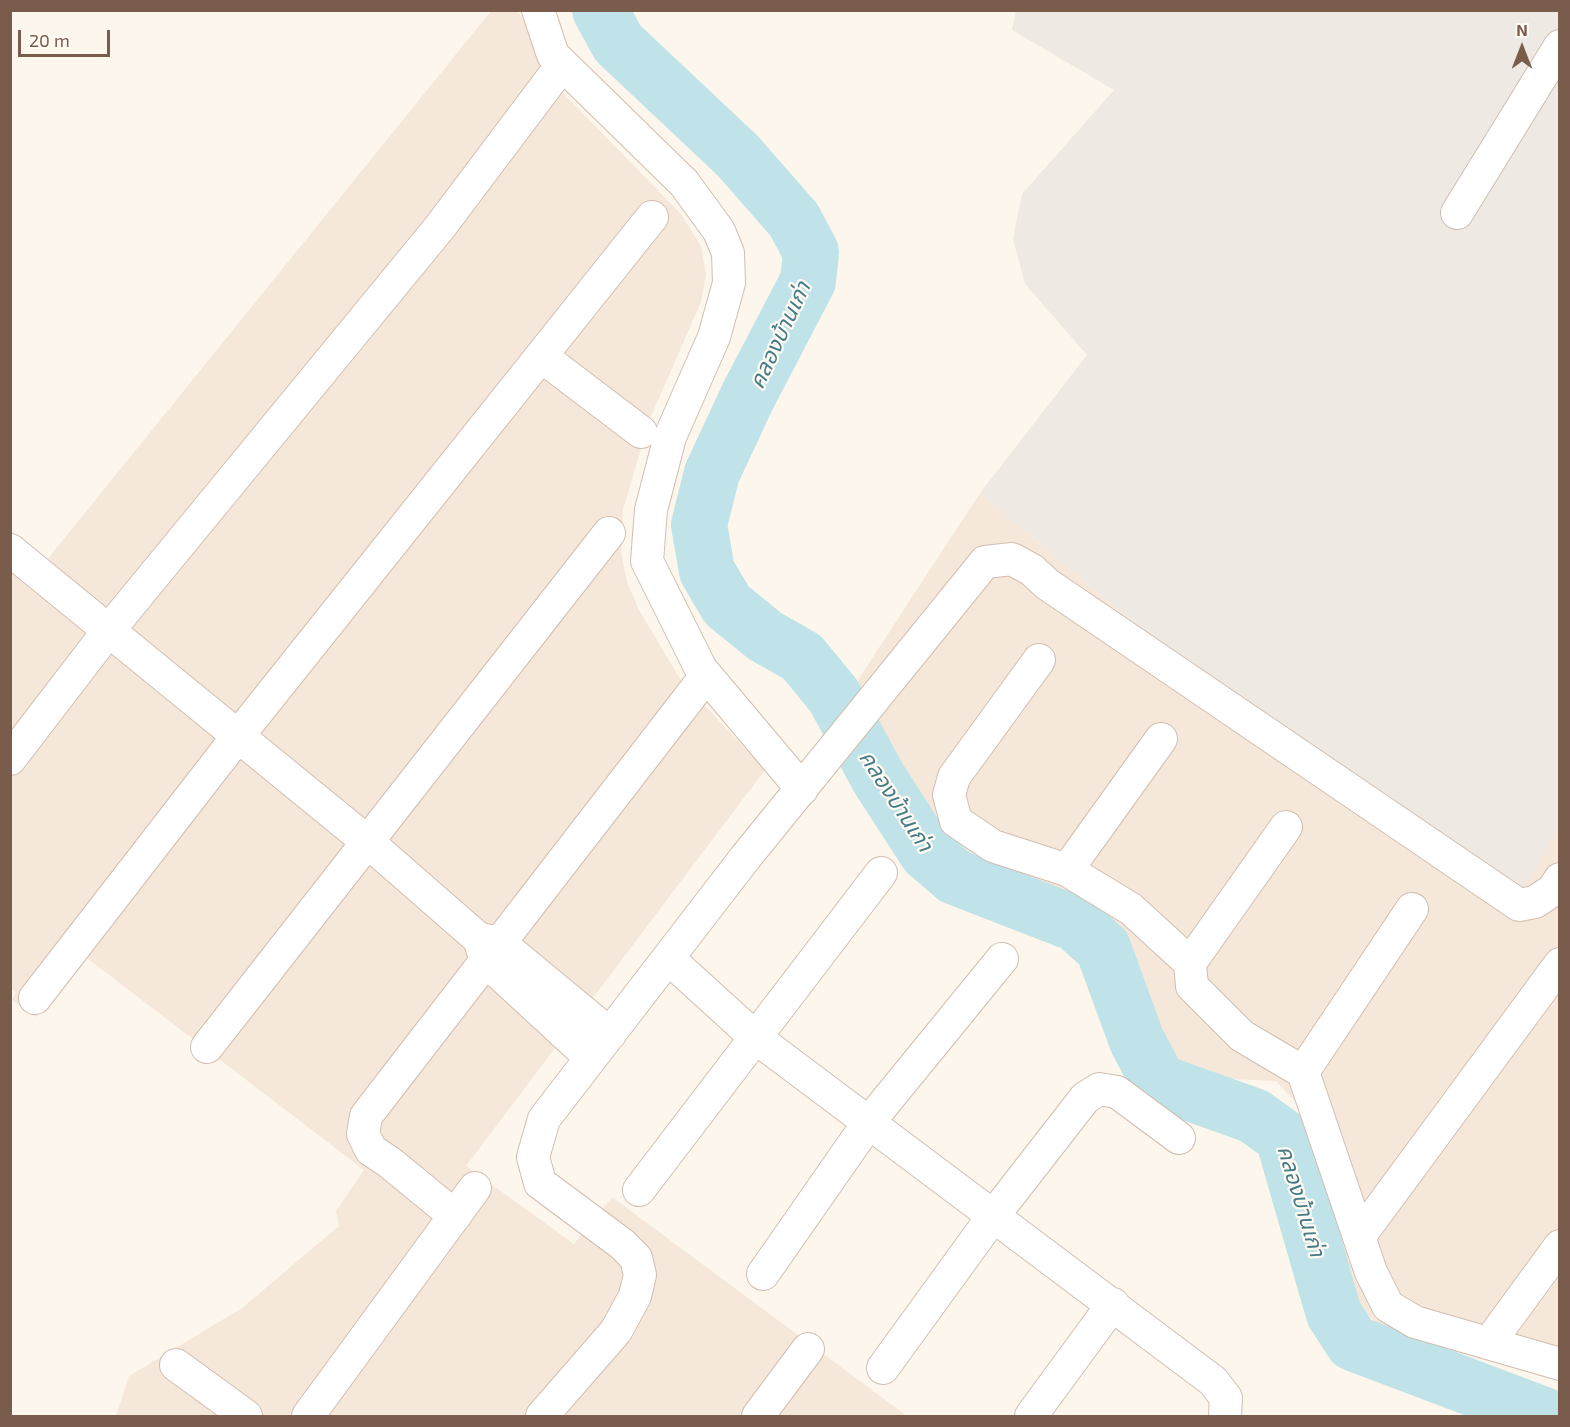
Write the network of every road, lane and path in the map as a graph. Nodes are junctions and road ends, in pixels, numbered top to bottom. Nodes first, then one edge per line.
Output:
1 (538, 10) edge
2 (1560, 46) edge
3 (562, 65) junction
4 (1457, 213) dead end
5 (652, 217) dead end
6 (541, 356) junction
7 (641, 432) dead end
8 (609, 533) dead end
9 (10, 550) edge
10 (109, 630) junction
11 (1039, 660) dead end
12 (706, 676) junction
13 (238, 736) junction
14 (1161, 739) dead end
15 (10, 759) edge
16 (807, 783) junction
17 (1286, 827) dead end
18 (369, 843) junction
19 (1067, 870) junction
20 (880, 873) dead end
21 (1560, 879) edge
22 (1412, 909) dead end
23 (488, 948) junction
24 (668, 958) junction
25 (1002, 959) dead end
26 (1190, 963) junction
27 (1560, 964) edge
28 (35, 998) dead end
29 (610, 1034) junction
30 (756, 1038) junction
31 (207, 1047) dead end
32 (590, 1057) junction
33 (1304, 1071) junction
34 (869, 1122) junction
35 (1179, 1138) dead end
36 (476, 1188) dead end
37 (639, 1190) dead end
38 (994, 1215) junction
39 (455, 1216) junction
40 (1359, 1237) junction
41 (1560, 1246) edge
42 (763, 1274) dead end
43 (1113, 1305) junction
44 (1489, 1344) junction
45 (808, 1349) dead end
46 (1560, 1364) edge
47 (176, 1365) dead end
48 (883, 1368) dead end
49 (246, 1416) edge
50 (308, 1416) edge
51 (542, 1416) edge
52 (758, 1416) edge
53 (1031, 1416) edge
54 (1225, 1416) edge

1 - 3 street
2 - 4 street
3 - 10 street
3 - 12 street
5 - 6 street
6 - 7 street
6 - 13 street
8 - 18 street
9 - 10 street
10 - 13 street
10 - 15 street
11 - 19 street
12 - 16 street
12 - 23 street
13 - 18 street
13 - 28 street
14 - 19 street
16 - 21 street
16 - 24 street
17 - 26 street
18 - 23 street
18 - 31 street
19 - 26 street
20 - 30 street
22 - 33 street
23 - 29 street
23 - 32 street
23 - 39 street
24 - 29 street
24 - 30 street
25 - 34 street
26 - 33 street
27 - 40 street
29 - 32 street
30 - 34 street
30 - 37 street
32 - 51 street
33 - 40 street
34 - 38 street
34 - 42 street
35 - 38 street
36 - 39 street
38 - 43 street
38 - 48 street
39 - 50 street
40 - 44 street
41 - 44 street
43 - 53 street
43 - 54 street
44 - 46 street
45 - 52 street
47 - 49 street

